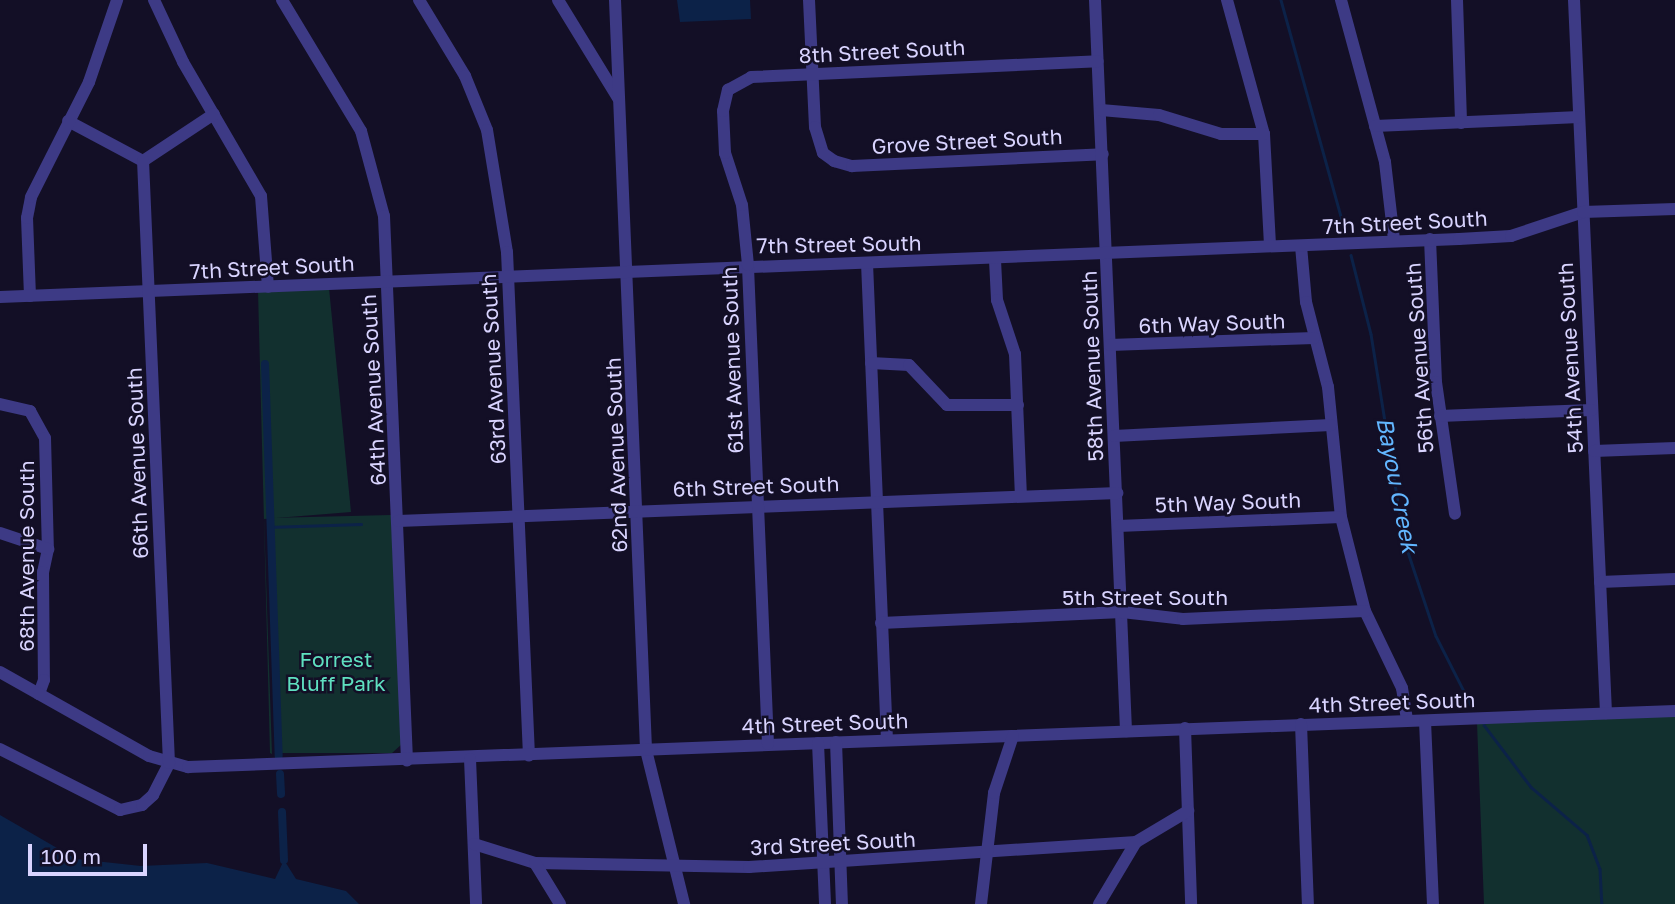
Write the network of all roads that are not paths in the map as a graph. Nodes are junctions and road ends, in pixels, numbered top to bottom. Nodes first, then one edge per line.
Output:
1 (117, 0) edge
2 (154, 0) edge
3 (282, 0) edge
4 (419, 0) edge
5 (558, 0) edge
6 (615, 0) edge
7 (809, 0) edge
8 (1095, 0) edge
9 (1227, 0) edge
10 (1341, 0) edge
11 (1457, 0) edge
12 (1574, 0) edge
13 (1098, 61) junction
14 (812, 74) junction
15 (620, 102) junction
16 (1101, 110) junction
17 (214, 114) junction
18 (1579, 117) junction
19 (68, 121) junction
20 (1461, 123) junction
21 (1375, 126) junction
22 (1264, 134) junction
23 (724, 145) joint
24 (1103, 154) junction
25 (143, 161) junction
26 (1675, 209) edge
27 (1583, 212) junction
28 (1430, 239) junction
29 (1394, 240) junction
30 (1270, 246) junction
31 (1301, 246) junction
32 (1107, 254) junction
33 (995, 260) junction
34 (867, 263) junction
35 (748, 265) junction
36 (628, 273) junction
37 (508, 277) junction
38 (387, 281) junction
39 (268, 287) junction
40 (149, 292) junction
41 (30, 296) junction
42 (0, 298) edge
43 (1314, 338) junction
44 (1111, 345) junction
45 (872, 363) junction
46 (0, 404) edge
47 (1018, 405) junction
48 (1592, 410) junction
49 (1440, 416) junction
50 (1331, 425) junction
51 (1114, 436) junction
52 (1675, 448) edge
53 (1594, 452) junction
54 (1117, 493) junction
55 (1021, 495) junction
56 (877, 501) junction
57 (758, 506) junction
58 (638, 510) junction
59 (1455, 514) dead end
60 (519, 515) junction
61 (1341, 517) junction
62 (398, 521) junction
63 (1118, 526) junction
64 (0, 533) edge
65 (48, 549) junction
66 (1675, 579) edge
67 (1600, 582) junction
68 (1365, 611) junction
69 (1122, 612) junction
70 (881, 623) junction
71 (0, 672) edge
72 (39, 694) junction
73 (1675, 710) edge
74 (1606, 713) junction
75 (1407, 721) junction
76 (1424, 721) junction
77 (1301, 724) junction
78 (1185, 728) junction
79 (1126, 731) junction
80 (1013, 736) junction
81 (887, 740) junction
82 (836, 742) junction
83 (818, 743) junction
84 (768, 744) junction
85 (0, 749) edge
86 (646, 750) junction
87 (529, 755) junction
88 (470, 759) junction
89 (407, 761) junction
90 (169, 763) junction
91 (1188, 811) junction
92 (1136, 842) junction
93 (474, 844) junction
94 (984, 853) junction
95 (535, 863) junction
96 (840, 863) junction
97 (823, 864) junction
98 (678, 865) junction
99 (476, 904) edge
100 (560, 904) edge
101 (684, 904) edge
102 (825, 904) edge
103 (842, 904) edge
104 (981, 904) edge
105 (1099, 904) edge
106 (1192, 904) edge
107 (1308, 904) edge
108 (1433, 904) edge

1 - 19 street
2 - 17 street
3 - 38 street, 64th Avenue South
4 - 37 street, 63rd Avenue South
5 - 15 street
6 - 15 street, 62nd Avenue South
7 - 14 street
8 - 13 street, 58th Avenue South
9 - 22 street
10 - 21 street, 56th Avenue South
11 - 20 street
12 - 18 street, 54th Avenue South
13 - 14 street, 8th Street South
13 - 16 street, 58th Avenue South
14 - 23 street, 8th Street South
14 - 24 street, Grove Street South
15 - 36 street, 62nd Avenue South
16 - 22 street
16 - 24 street, 58th Avenue South
17 - 25 street
17 - 39 street
18 - 20 street
18 - 27 street, 54th Avenue South
19 - 25 street
19 - 41 street
20 - 21 street
21 - 29 street, 56th Avenue South
22 - 30 street
23 - 35 street, 61st Avenue South
24 - 32 street, 58th Avenue South
25 - 40 street, 66th Avenue South
26 - 27 street, 7th Street South
27 - 28 street, 7th Street South
27 - 48 street, 54th Avenue South
28 - 29 street, 7th Street South
28 - 49 street, 56th Avenue South
29 - 31 street, 7th Street South
30 - 31 street, 7th Street South
30 - 32 street, 7th Street South
31 - 43 street
32 - 33 street, 7th Street South
32 - 44 street, 58th Avenue South
33 - 34 street, 7th Street South
33 - 47 street
34 - 35 street, 7th Street South
34 - 45 street
35 - 36 street, 7th Street South
35 - 57 street, 61st Avenue South
36 - 37 street, 7th Street South
36 - 58 street, 62nd Avenue South
37 - 38 street, 7th Street South
37 - 60 street, 63rd Avenue South
38 - 39 street, 7th Street South
38 - 62 street, 64th Avenue South
39 - 40 street, 7th Street South
40 - 41 street, 7th Street South
40 - 90 street, 66th Avenue South
41 - 42 street, 7th Street South
43 - 44 street, 6th Way South
43 - 50 street
44 - 51 street, 58th Avenue South
45 - 47 street
45 - 56 street
46 - 65 street, 68th Avenue South
47 - 55 street
48 - 49 street
48 - 53 street, 54th Avenue South
49 - 59 street, 56th Avenue South
50 - 51 street
50 - 61 street
51 - 54 street, 58th Avenue South
52 - 53 street
53 - 67 street, 54th Avenue South
54 - 55 street, 6th Street South
54 - 63 street, 58th Avenue South
55 - 56 street, 6th Street South
56 - 57 street, 6th Street South
56 - 70 street
57 - 58 street, 6th Street South
57 - 84 street, 61st Avenue South
58 - 60 street, 6th Street South
58 - 86 street, 62nd Avenue South
60 - 62 street, 6th Street South
60 - 87 street, 63rd Avenue South
61 - 63 street, 5th Way South
61 - 68 street
62 - 89 street, 64th Avenue South
63 - 69 street, 58th Avenue South
64 - 65 street
65 - 72 street, 68th Avenue South
66 - 67 street
67 - 74 street, 54th Avenue South
68 - 69 street, 5th Street South
68 - 75 street
69 - 70 street, 5th Street South
69 - 79 street, 58th Avenue South
70 - 81 street
71 - 72 street, 4th Street South
72 - 90 street, 4th Street South
73 - 74 street, 4th Street South
74 - 76 street, 4th Street South
75 - 76 street, 4th Street South
75 - 77 street, 4th Street South
76 - 108 street
77 - 78 street, 4th Street South
77 - 107 street
78 - 79 street, 4th Street South
78 - 91 street
79 - 80 street, 4th Street South
80 - 81 street, 4th Street South
80 - 94 street
81 - 82 street, 4th Street South
82 - 83 street, 4th Street South
82 - 96 street
83 - 84 street, 4th Street South
83 - 97 street
84 - 86 street, 4th Street South
85 - 90 street
86 - 87 street, 4th Street South
86 - 98 street, 62nd Avenue South
87 - 88 street, 4th Street South
88 - 89 street, 4th Street South
88 - 93 street
89 - 90 street, 4th Street South
91 - 92 street, 3rd Street South
91 - 106 street
92 - 94 street, 3rd Street South
92 - 105 street
93 - 95 street, 3rd Street South
93 - 99 street
94 - 96 street, 3rd Street South
94 - 104 street
95 - 98 street, 3rd Street South
95 - 100 street
96 - 97 street, 3rd Street South
96 - 103 street
97 - 98 street, 3rd Street South
97 - 102 street
98 - 101 street, 62nd Avenue South

